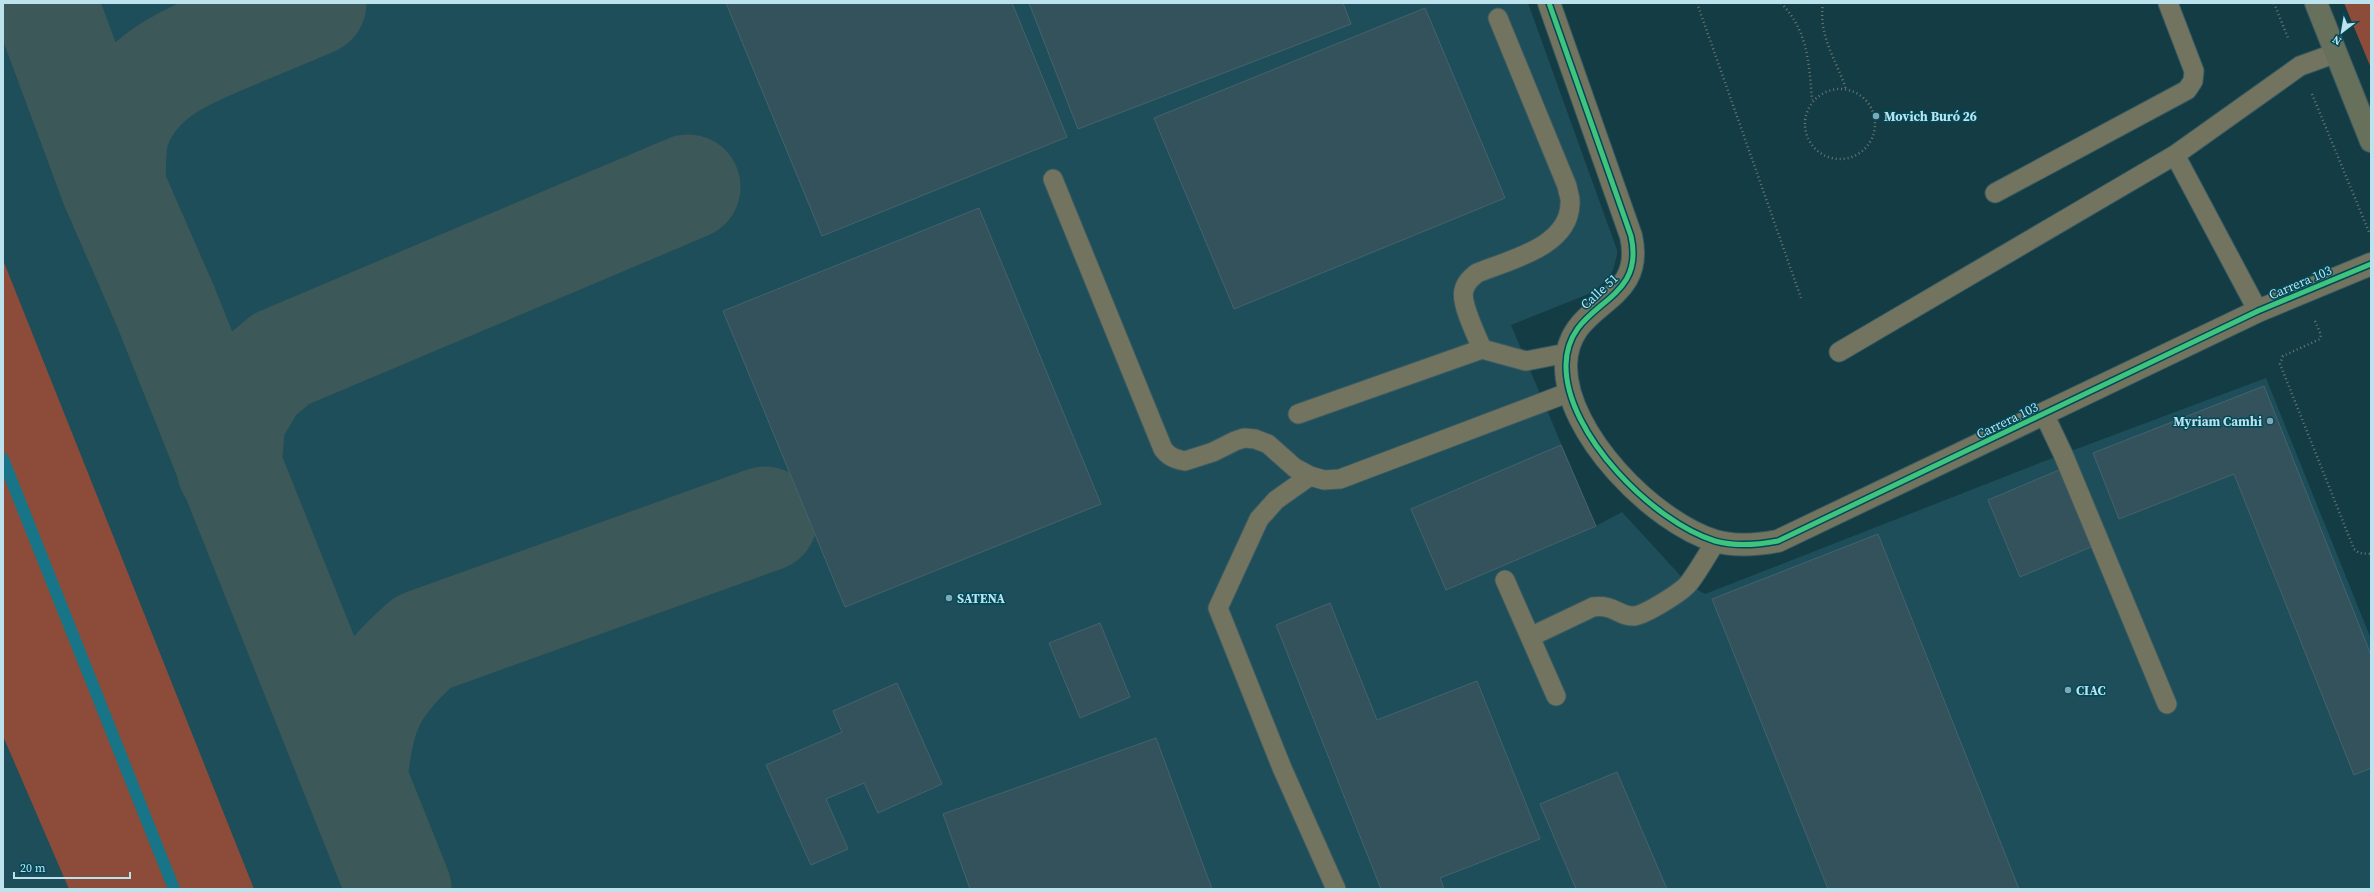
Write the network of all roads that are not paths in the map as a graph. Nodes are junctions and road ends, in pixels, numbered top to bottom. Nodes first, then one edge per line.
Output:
1 (1549, 3) edge
2 (2168, 3) edge
3 (2316, 3) edge
4 (1498, 18) dead end
5 (2336, 53) junction
6 (2371, 141) edge
7 (2176, 155) junction
8 (1053, 179) dead end
9 (1995, 193) dead end
10 (2371, 264) edge
11 (2258, 311) junction
12 (1482, 349) junction
13 (1838, 352) dead end
14 (1567, 353) junction
15 (1570, 392) junction
16 (1298, 414) dead end
17 (2044, 414) junction
18 (1310, 476) junction
19 (1651, 505) joint
20 (1716, 541) junction
21 (1505, 580) dead end
22 (1530, 637) junction
23 (1556, 696) dead end
24 (2167, 704) dead end
25 (1336, 889) edge

1 - 14 street, Calle 51
2 - 9 lane
3 - 5 main road
4 - 12 lane
5 - 6 main road
5 - 7 lane
7 - 11 lane
7 - 13 lane
8 - 18 lane
10 - 11 street, Carrera 103
11 - 17 street, Carrera 103
12 - 14 lane
12 - 16 lane
14 - 15 street, Calle 51
15 - 18 lane
15 - 19 street, Calle 51
17 - 20 street, Carrera 103
17 - 24 lane
18 - 25 lane
19 - 20 street, Carrera 103
20 - 22 lane
21 - 22 lane
22 - 23 lane

